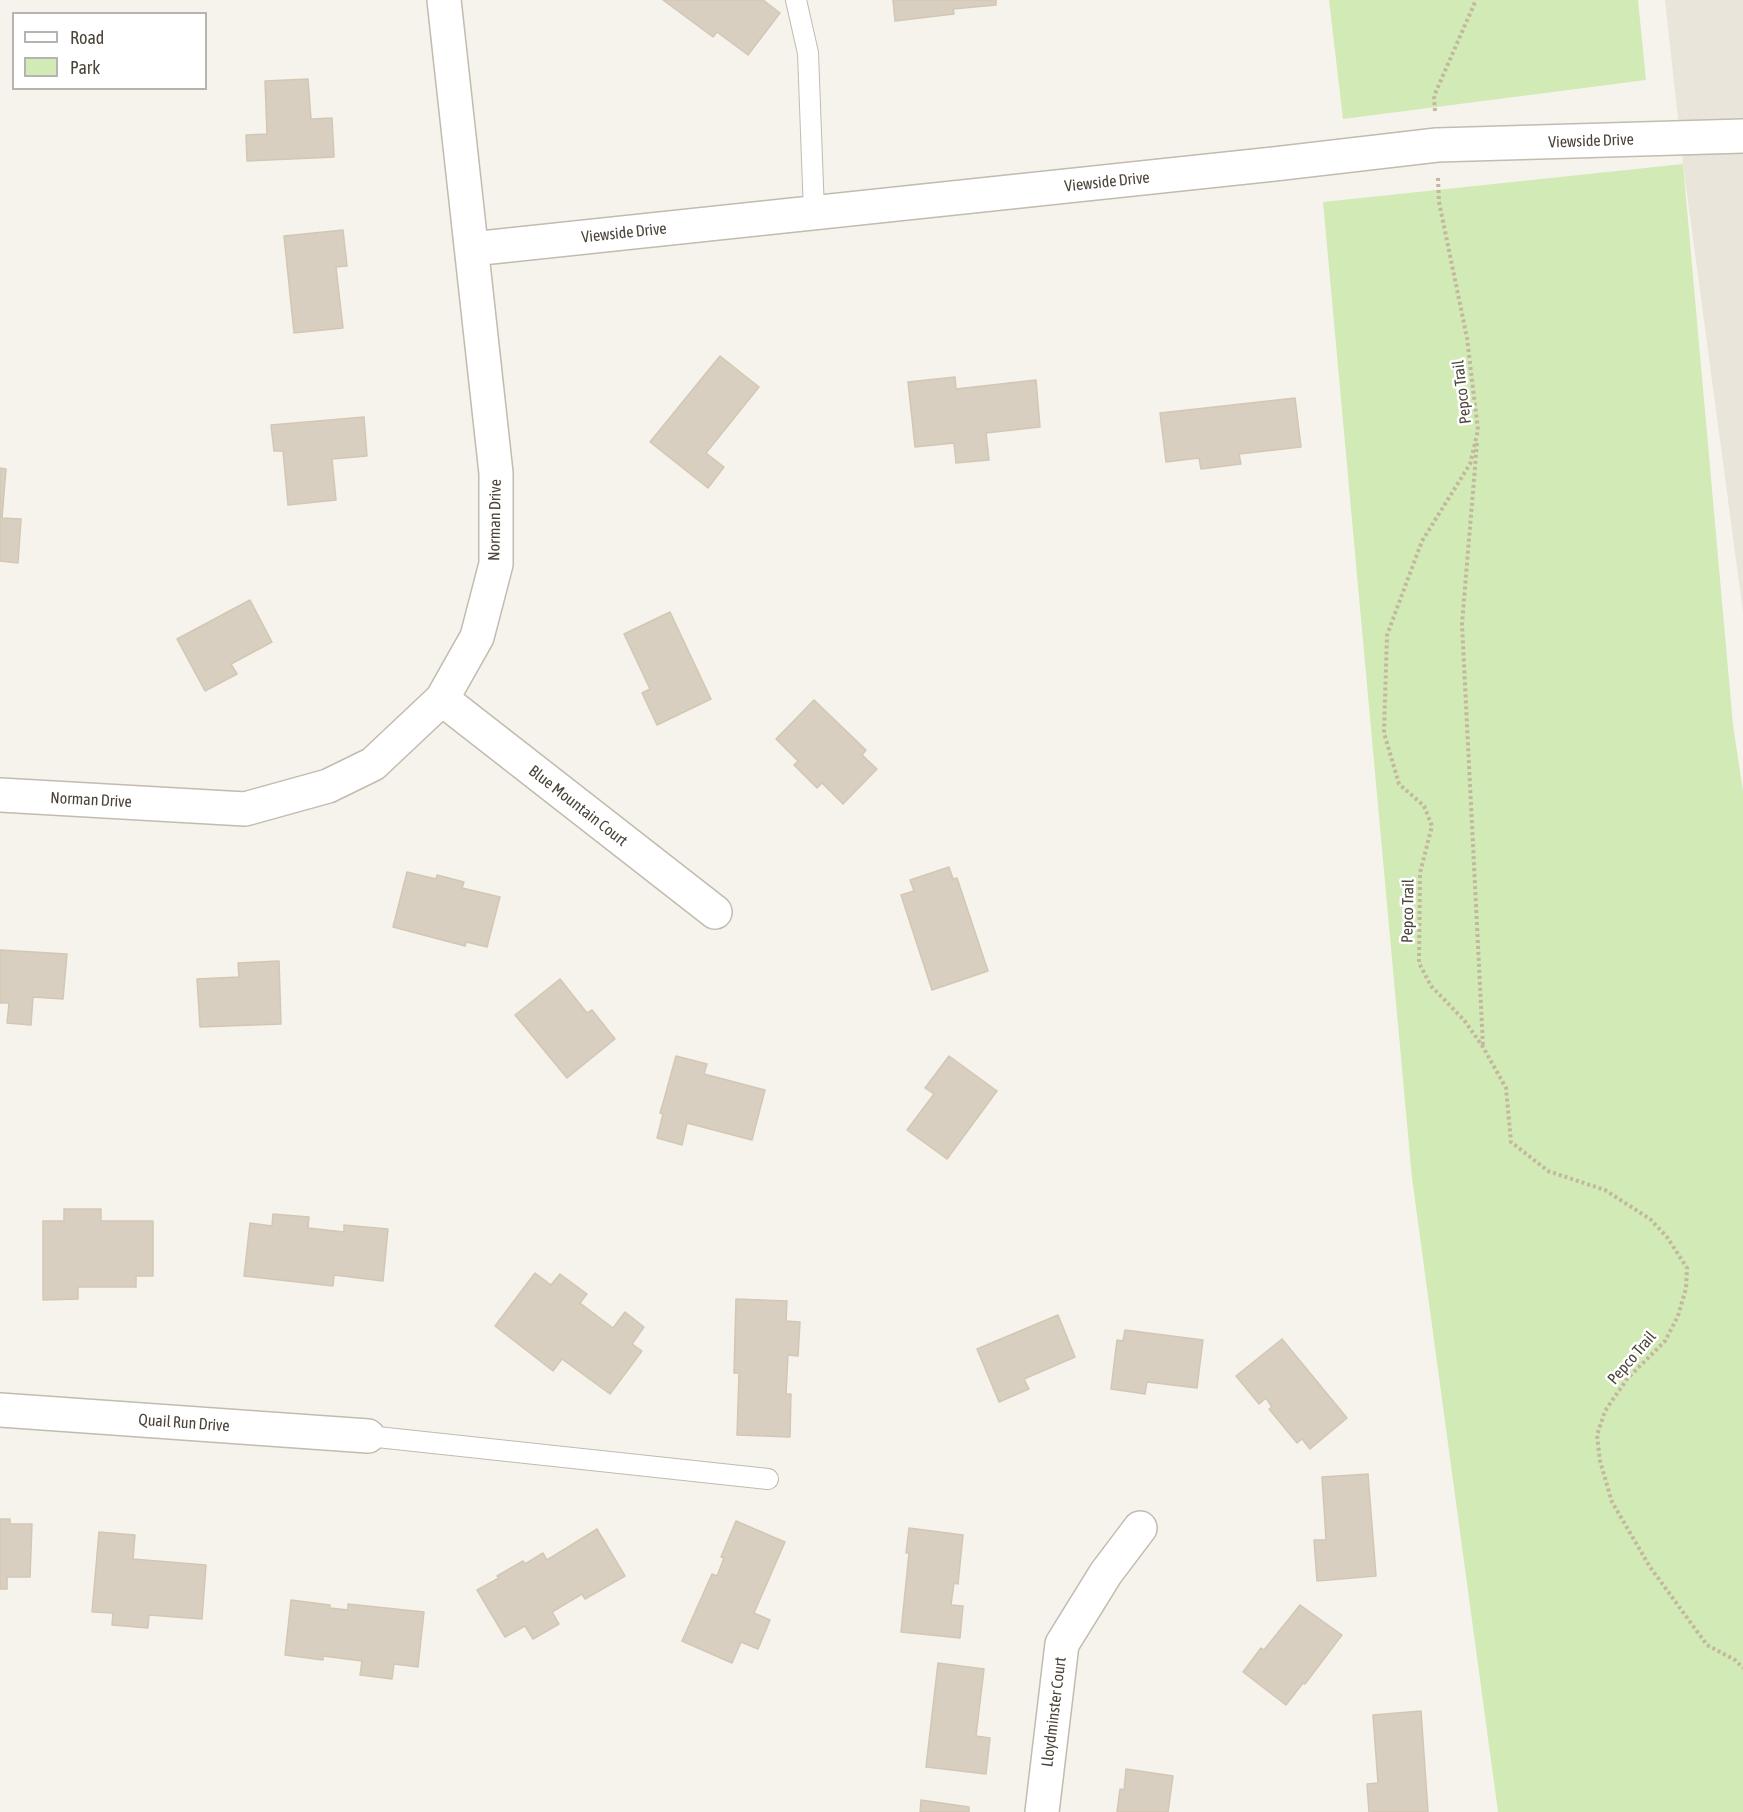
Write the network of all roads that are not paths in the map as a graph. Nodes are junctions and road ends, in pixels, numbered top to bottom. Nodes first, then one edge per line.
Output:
1 (444, 0) edge
2 (796, 0) edge
3 (1743, 136) edge
4 (814, 212) junction
5 (472, 249) junction
6 (442, 699) junction
7 (0, 795) edge
8 (715, 912) dead end
9 (0, 1410) edge
10 (368, 1436) joint
11 (768, 1479) dead end
12 (1140, 1528) dead end
13 (1042, 1812) edge

1 - 5 street, Norman Drive
2 - 4 lane
3 - 4 street, Viewside Drive
4 - 5 street, Viewside Drive
5 - 6 street, Norman Drive
6 - 7 street, Norman Drive
6 - 8 street, Blue Mountain Court
9 - 10 street, Quail Run Drive
10 - 11 lane
12 - 13 street, Lloydminster Court

